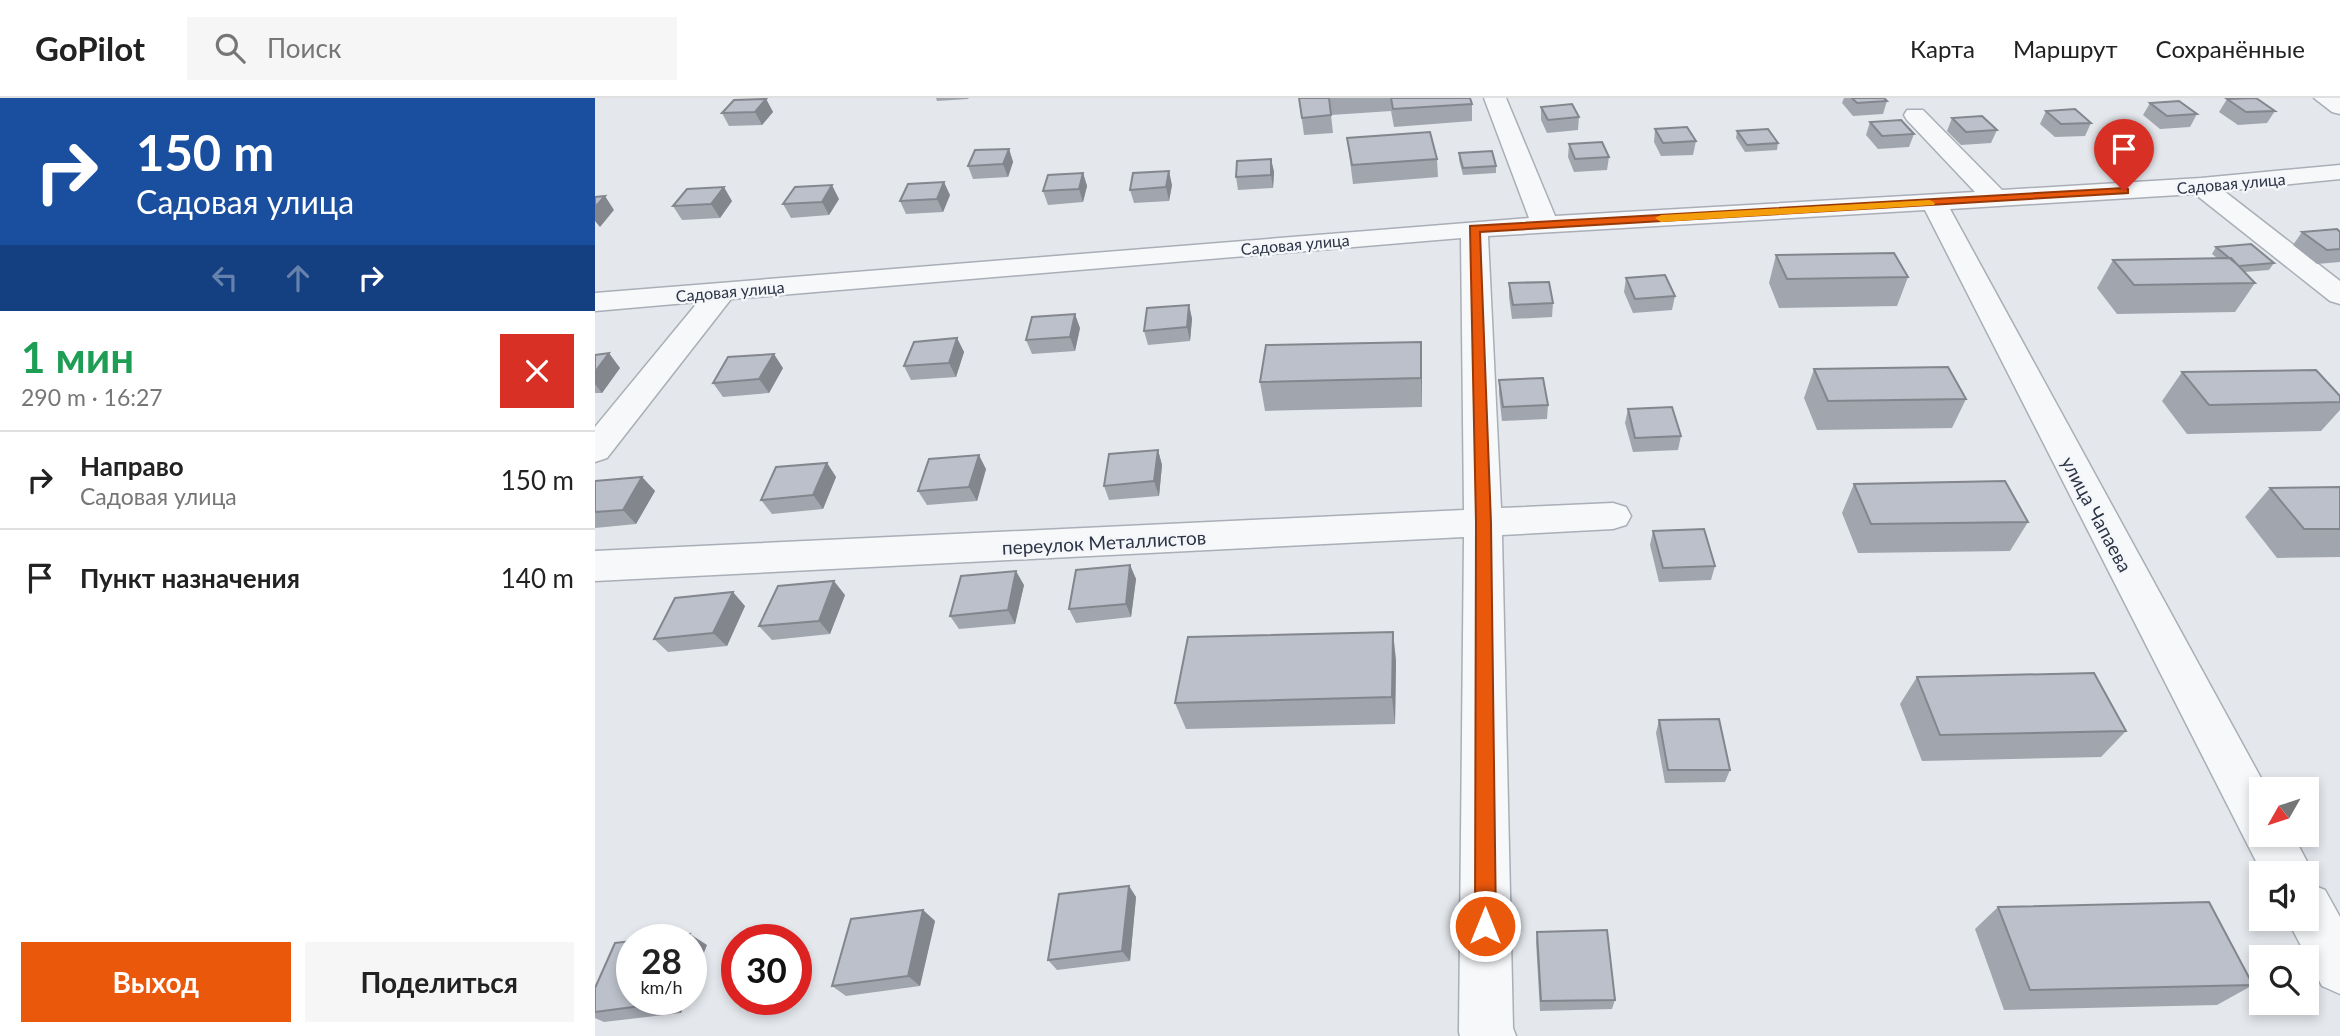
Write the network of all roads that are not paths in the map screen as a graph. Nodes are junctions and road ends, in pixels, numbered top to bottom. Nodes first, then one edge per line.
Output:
1 (1495, 98) edge
2 (2325, 98) edge
3 (2340, 107) edge
4 (1915, 115) dead end
5 (2340, 172) edge
6 (2201, 186) junction
7 (1996, 199) junction
8 (1934, 203) junction
9 (1545, 225) junction
10 (1474, 229) junction
11 (722, 292) junction
12 (2340, 295) edge
13 (595, 302) edge
14 (595, 450) edge
15 (1613, 516) dead end
16 (1483, 523) junction
17 (595, 566) edge
18 (2249, 801) edge
19 (2319, 929) edge
20 (2340, 968) edge
21 (1478, 1035) edge

1 - 9 street
2 - 3 street
4 - 7 street
5 - 6 street, Садовая улица
6 - 7 street, Садовая улица
6 - 12 street
7 - 8 street, Садовая улица
8 - 9 street, Садовая улица
8 - 18 street, улица Чапаева
9 - 10 street, Садовая улица
10 - 11 street, Садовая улица
10 - 16 street
11 - 13 street, Садовая улица
11 - 14 street
15 - 16 street, переулок Металлистов
16 - 17 street, переулок Металлистов
16 - 21 street
19 - 20 street

